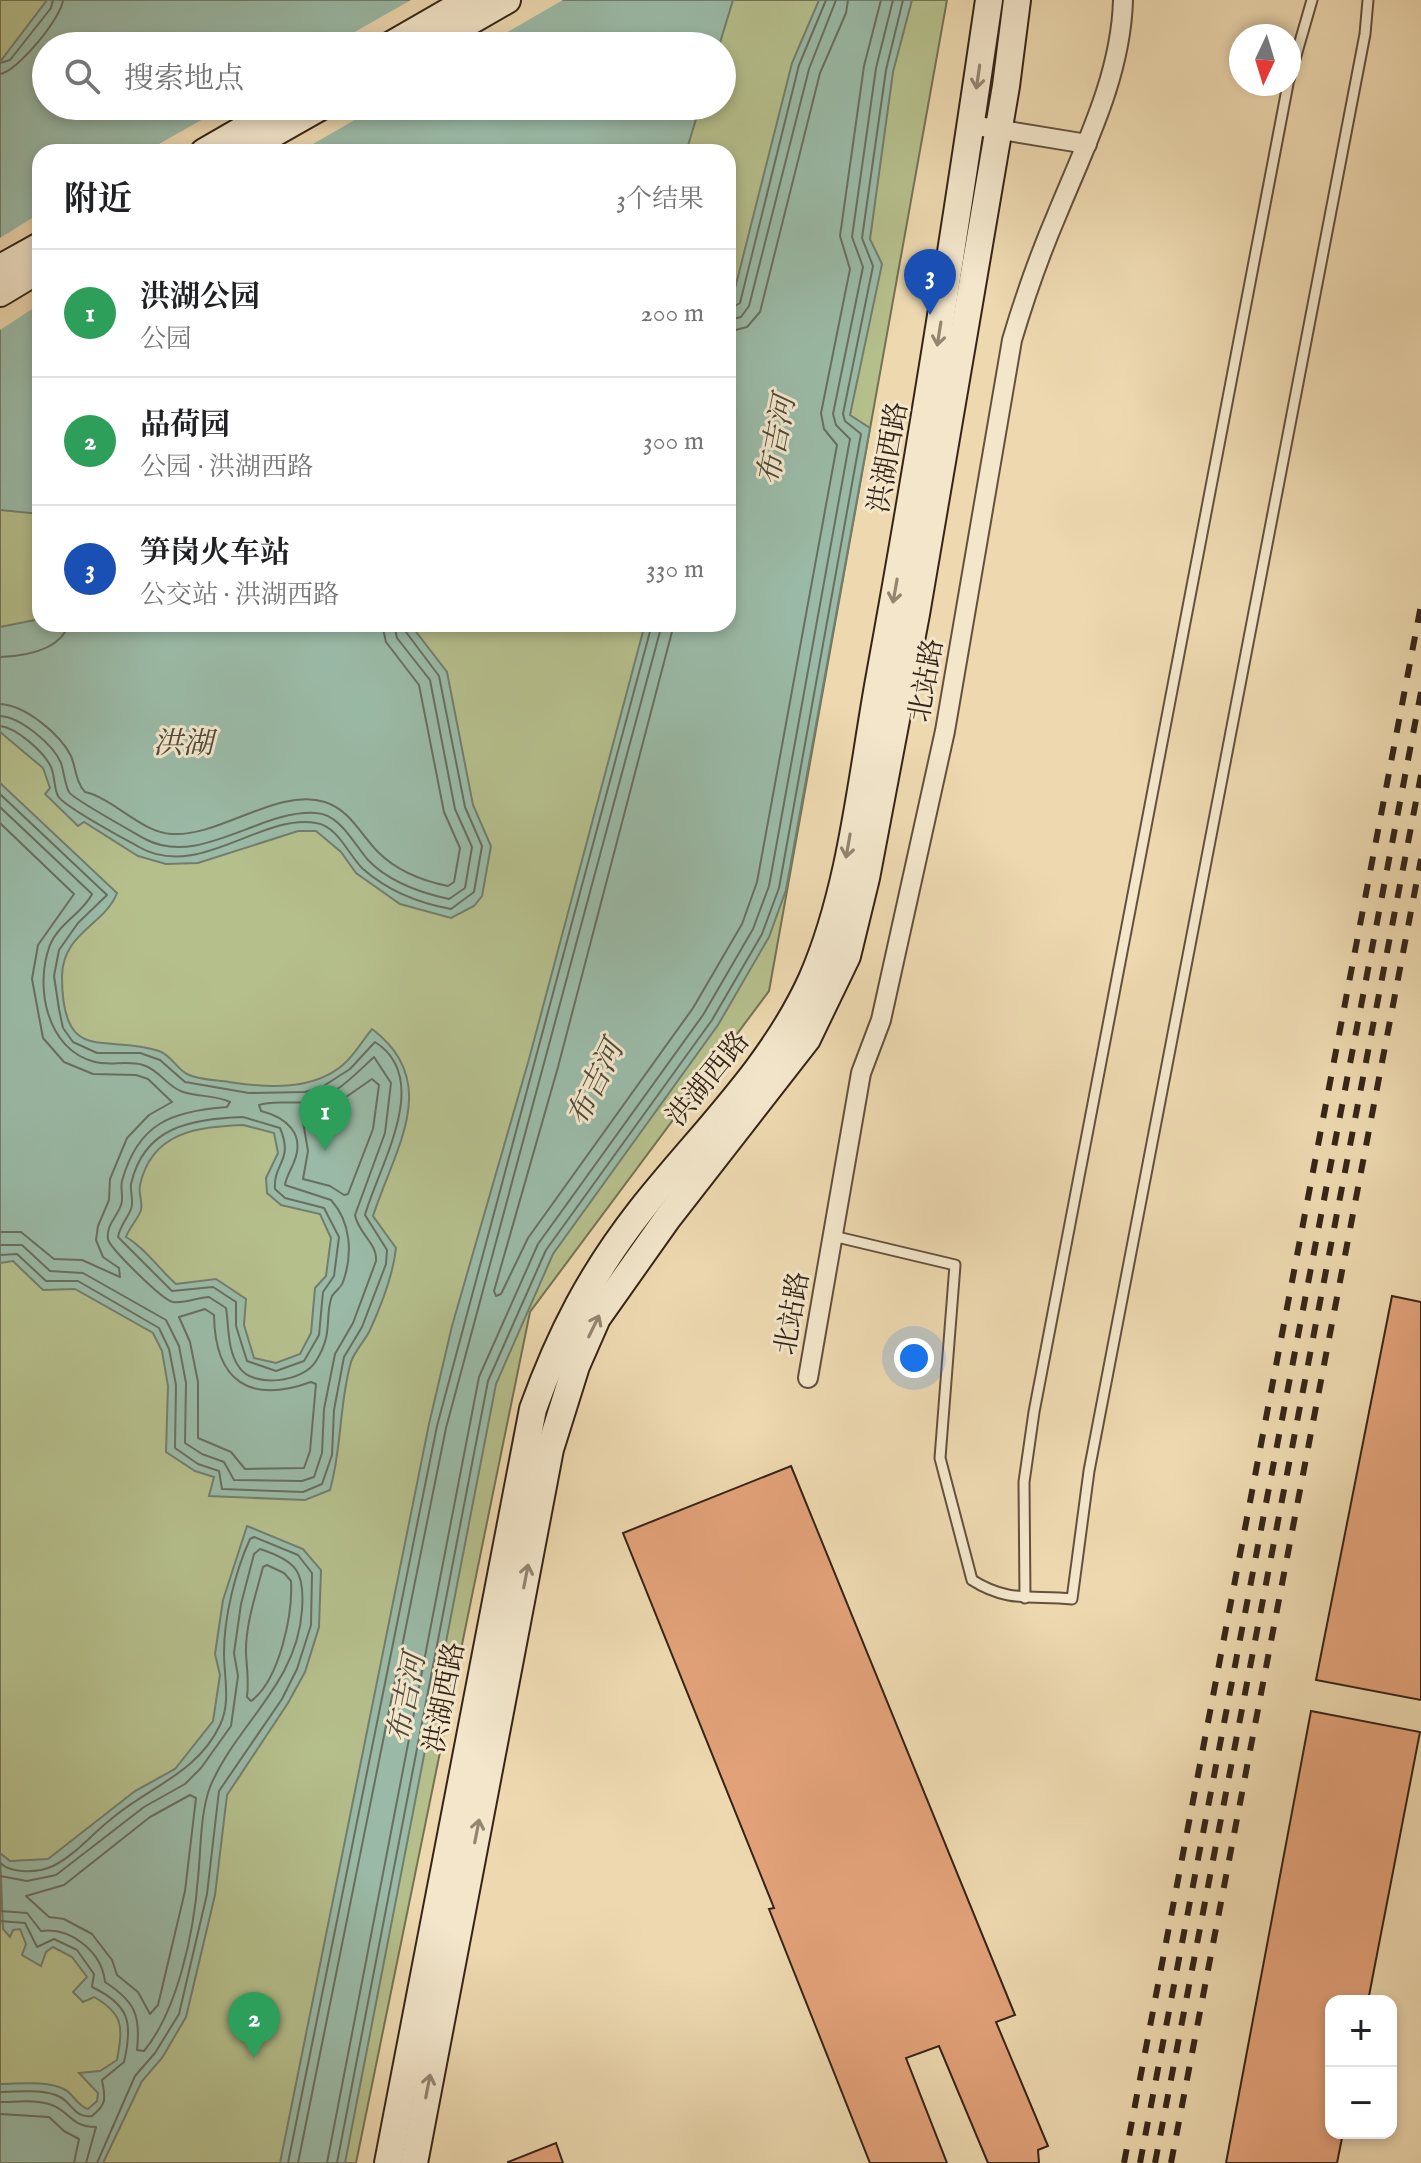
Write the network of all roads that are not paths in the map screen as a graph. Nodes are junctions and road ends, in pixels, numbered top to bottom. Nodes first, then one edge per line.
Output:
1 (469, 0) edge
2 (507, 0) edge
3 (989, 0) edge
4 (1017, 0) edge
5 (1123, 0) edge
6 (1312, 0) edge
7 (1368, 0) edge
8 (413, 32) edge
9 (451, 32) edge
10 (1301, 39) edge
11 (1286, 96) edge
12 (260, 120) edge
13 (297, 120) edge
14 (971, 125) junction
15 (998, 130) junction
16 (218, 144) edge
17 (255, 144) edge
18 (1087, 144) junction
19 (32, 250) edge
20 (0, 268) edge
21 (32, 274) edge
22 (0, 293) edge
23 (833, 1236) junction
24 (808, 1378) dead end
25 (1025, 1598) junction
26 (388, 2163) edge
27 (414, 2163) edge

1 - 8 main road
2 - 9 main road
3 -> 14 main road, 洪湖西路
4 - 15 main road, 洪湖西路
5 - 18 street, 北站路
6 - 10 lane
7 - 25 lane
11 - 25 lane
12 - 16 main road
13 - 17 main road
14 - 15 street
14 -> 26 main road, 洪湖西路
15 - 18 street
27 -> 15 main road, 洪湖西路
18 - 23 street, 北站路
19 - 20 main road
21 - 22 main road
23 - 24 street, 北站路
23 - 25 lane

